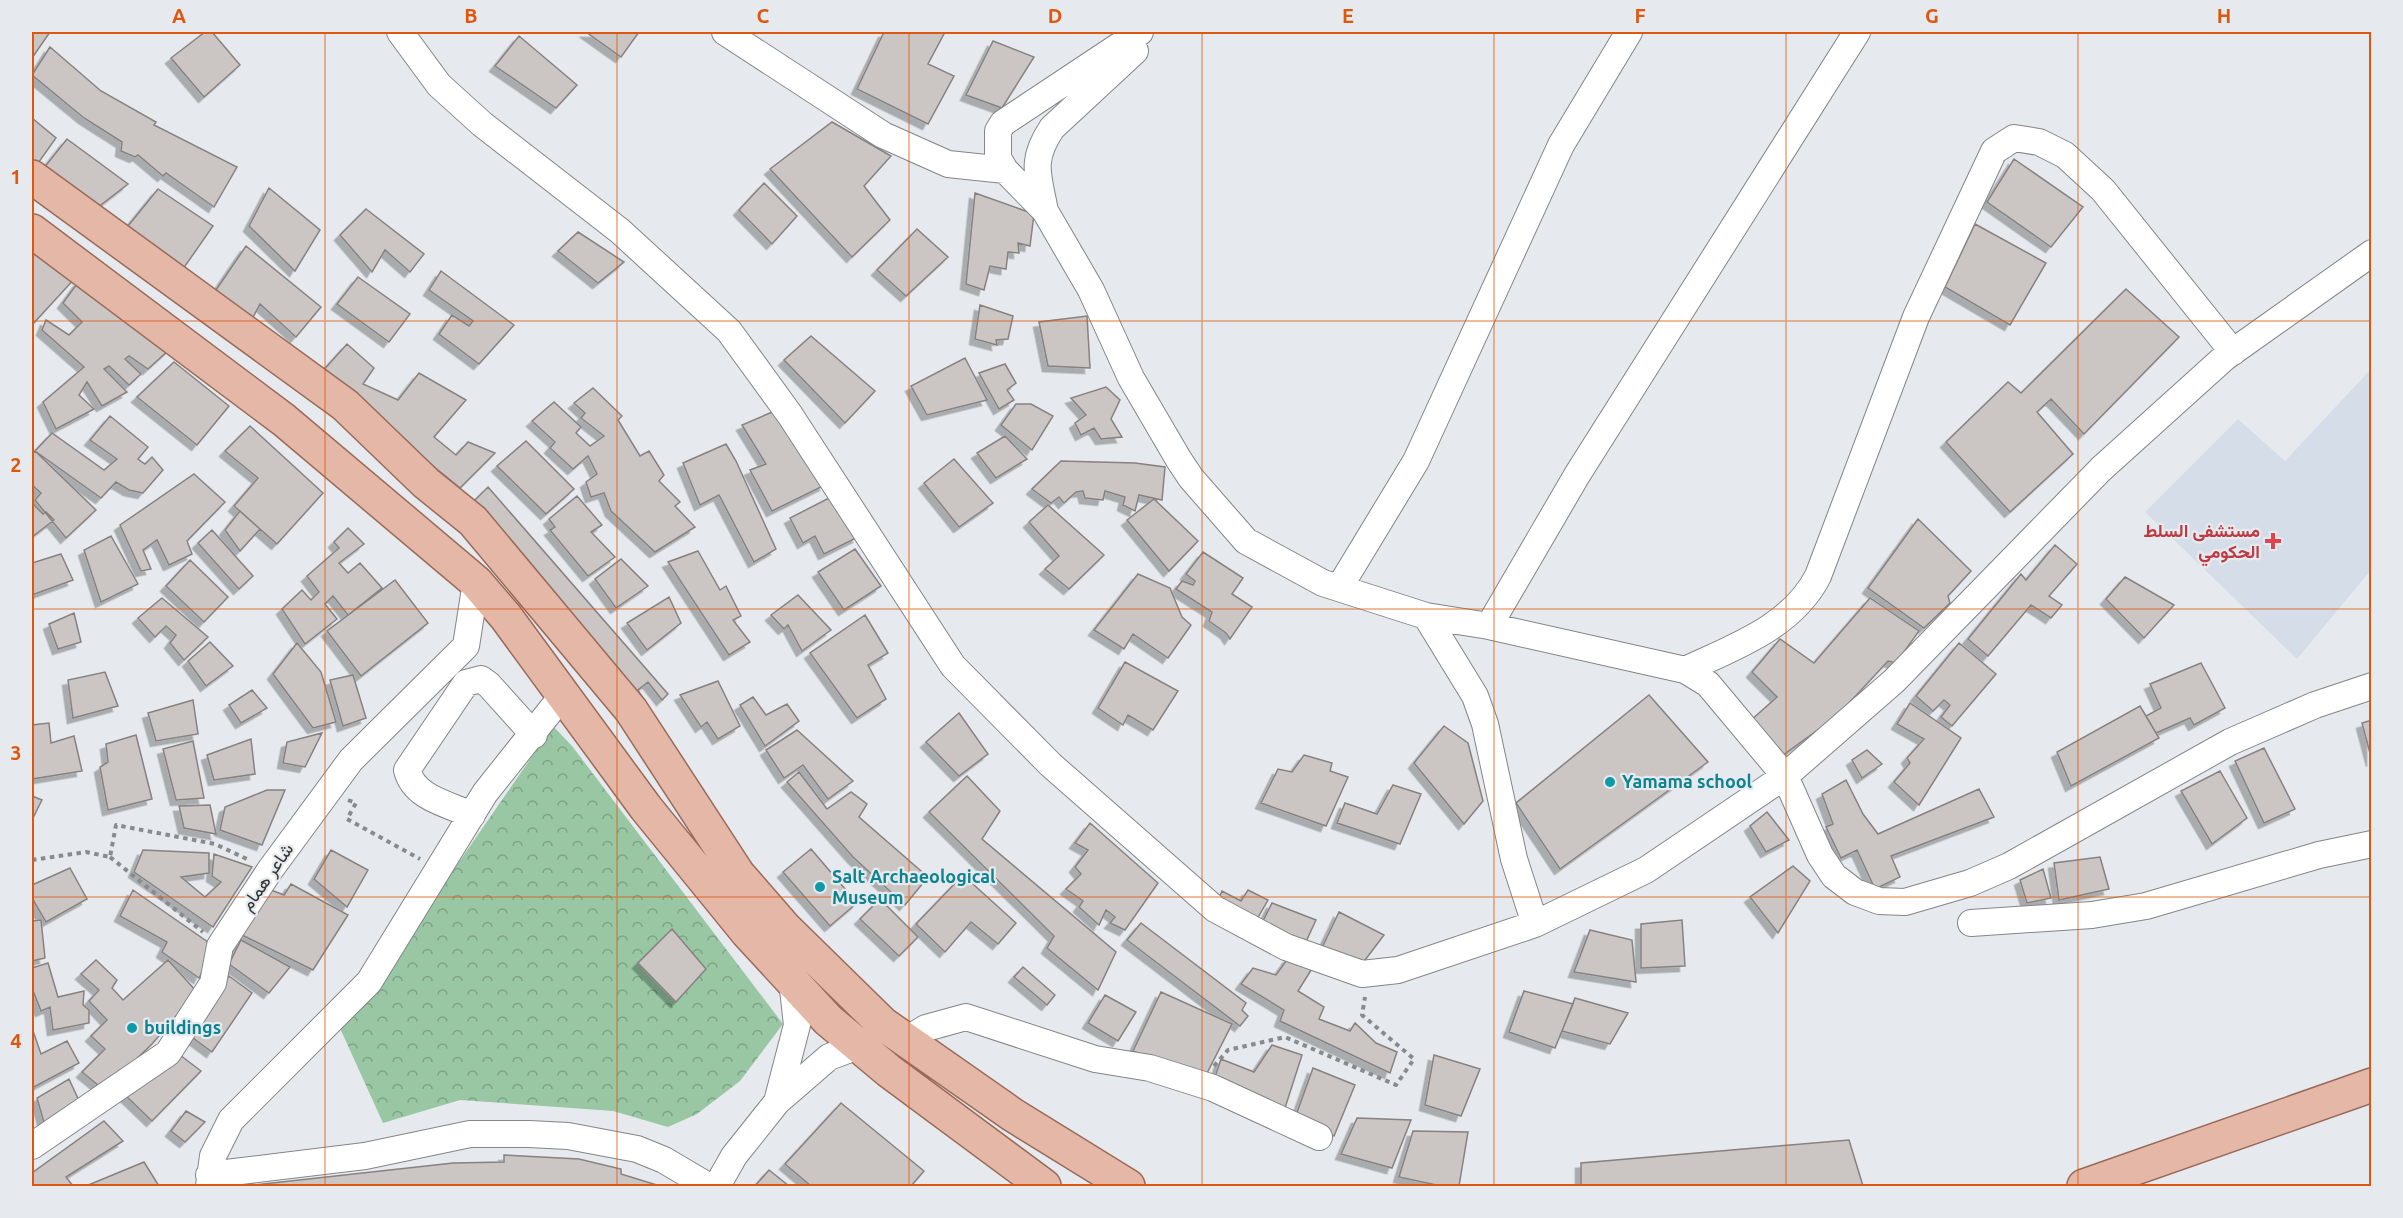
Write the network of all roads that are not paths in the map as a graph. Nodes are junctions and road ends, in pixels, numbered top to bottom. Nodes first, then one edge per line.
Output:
1 (400, 32) edge
2 (725, 32) edge
3 (1140, 32) edge
4 (1157, 32) edge
5 (1629, 32) edge
6 (1857, 32) edge
7 (1005, 170) junction
8 (32, 177) edge
9 (1045, 211) junction
10 (32, 231) edge
11 (2372, 253) edge
12 (2233, 352) junction
13 (476, 582) junction
14 (1339, 588) junction
15 (1425, 616) junction
16 (1489, 626) junction
17 (591, 663) junction
18 (1685, 670) junction
19 (2372, 686) edge
20 (563, 695) junction
21 (534, 735) junction
22 (1785, 776) junction
23 (472, 815) junction
24 (2372, 844) edge
25 (1971, 923) dead end
26 (1535, 924) junction
27 (792, 980) junction
28 (906, 1040) junction
29 (858, 1046) junction
30 (2372, 1085) edge
31 (777, 1102) junction
32 (1319, 1137) dead end
33 (32, 1146) edge
34 (209, 1181) edge
35 (708, 1186) edge
36 (717, 1186) edge
37 (1044, 1186) edge
38 (1128, 1186) edge
39 (2084, 1186) edge

1 - 26 street
2 - 7 street
3 - 7 street
4 - 9 street
5 - 14 street
6 - 16 street
7 - 9 street
8 - 17 main road
9 - 14 street
10 - 13 main road
11 - 12 street
12 - 18 street
12 - 22 street
13 - 20 main road
13 - 33 street, شاعر همام
14 - 15 street
15 - 16 street
15 - 26 street
16 - 18 street
17 - 20 main road
17 - 28 main road
18 - 22 street
19 - 22 street
20 - 21 street
20 - 27 main road
21 - 23 street
21 - 23 street
22 - 26 street
23 - 34 street
24 - 25 street
27 - 29 main road
27 - 31 street
28 - 32 street
28 - 38 main road
29 - 31 street
29 - 37 main road
30 - 39 main road
31 - 36 street
34 - 35 street

